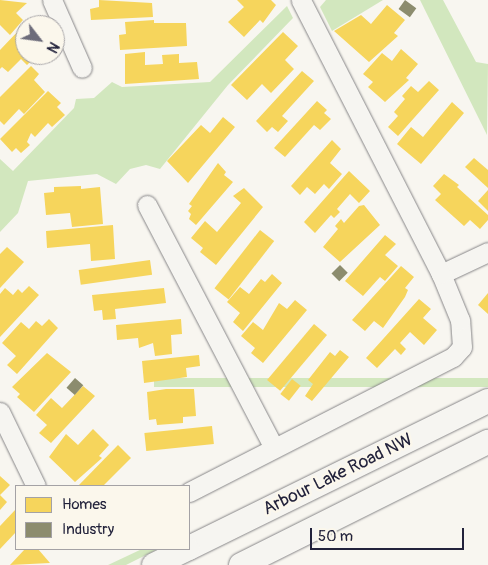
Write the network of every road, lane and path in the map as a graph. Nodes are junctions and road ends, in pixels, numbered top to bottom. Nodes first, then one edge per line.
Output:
1 (52, 0) edge
2 (301, 0) edge
3 (82, 68) dead end
4 (147, 205) dead end
5 (488, 252) edge
6 (441, 274) junction
7 (488, 401) edge
8 (0, 412) edge
9 (488, 442) edge
10 (274, 448) junction
11 (36, 485) edge
12 (190, 491) edge
13 (190, 547) edge
14 (184, 550) edge
15 (154, 565) edge
16 (240, 565) edge

1 - 3 street
2 - 6 street
4 - 10 street
5 - 6 street
6 - 10 street
7 - 13 street, Arbour Lake Road NW
8 - 11 street
9 - 16 street, Arbour Lake Road NW
10 - 12 street
14 - 15 street, Arbour Lake Road NW

